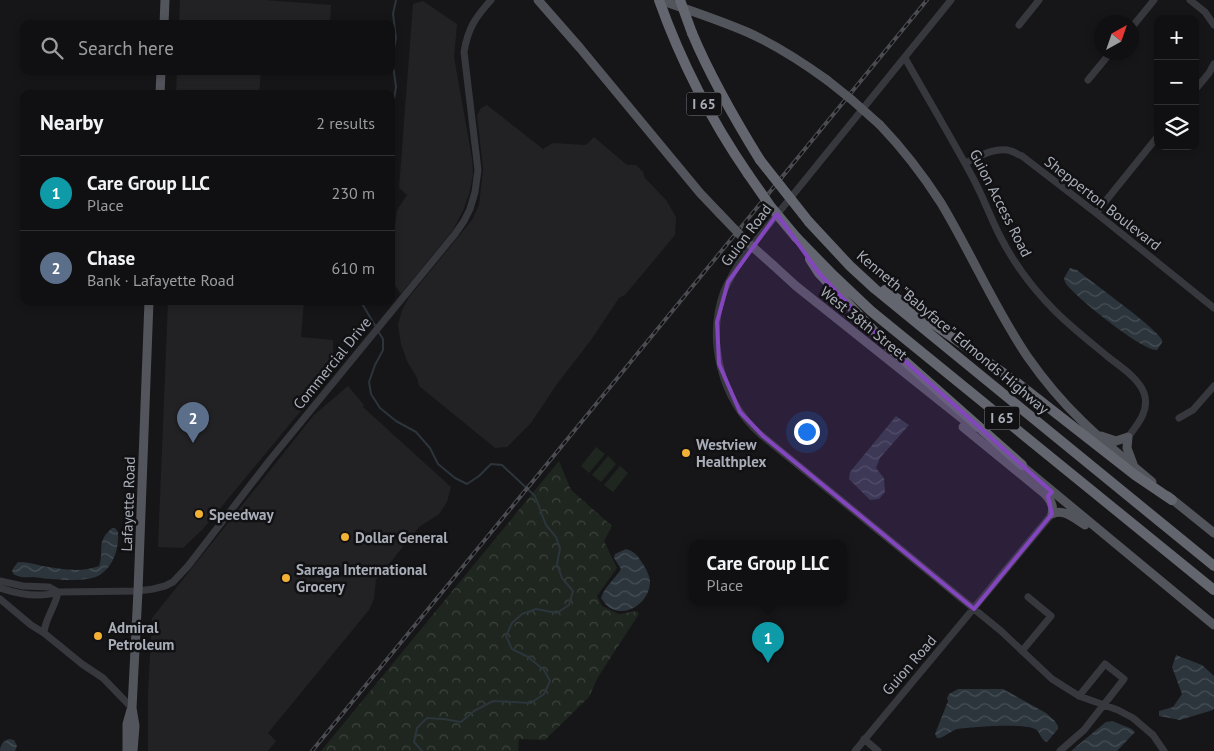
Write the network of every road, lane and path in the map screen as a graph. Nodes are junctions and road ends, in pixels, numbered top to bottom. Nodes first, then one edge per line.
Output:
1 (165, 0) edge
2 (491, 0) edge
3 (538, 0) edge
4 (659, 0) edge
5 (680, 0) edge
6 (951, 0) edge
7 (1039, 0) edge
8 (1154, 0) edge
9 (1190, 0) edge
10 (1139, 18) edge
11 (164, 20) edge
12 (1019, 25) dead end
13 (1214, 25) edge
14 (904, 58) junction
15 (1104, 60) edge
16 (1214, 64) edge
17 (161, 75) edge
18 (1088, 80) dead end
19 (1199, 85) edge
20 (160, 90) edge
21 (1154, 141) edge
22 (965, 163) junction
23 (1096, 213) junction
24 (796, 237) junction
25 (850, 266) junction
26 (149, 305) edge
27 (1214, 308) edge
28 (913, 380) junction
29 (1214, 386) edge
30 (1179, 418) dead end
31 (1096, 435) junction
32 (1128, 437) junction
33 (1022, 465) junction
34 (1134, 466) junction
35 (1172, 500) junction
36 (1052, 514) junction
37 (1214, 534) edge
38 (1113, 542) junction
39 (1214, 566) edge
40 (0, 581) edge
41 (0, 588) edge
42 (1214, 590) edge
43 (138, 591) junction
44 (58, 592) junction
45 (1028, 597) dead end
46 (0, 599) edge
47 (974, 608) junction
48 (1214, 625) edge
49 (44, 633) junction
50 (1022, 651) junction
51 (1079, 696) junction
52 (1103, 705) junction
53 (132, 708) junction
54 (864, 740) junction
55 (127, 751) edge
56 (134, 751) edge
57 (855, 751) edge
58 (878, 751) edge
59 (1060, 751) edge
60 (1164, 751) edge

1 - 11 main road
2 - 43 street, Commercial Drive
3 - 28 main road, West 38th Street, bridge
4 - 24 highway, I 65, bridge
4 - 31 main road, bridge
5 - 25 highway, Kenneth "Babyface" Edmonds Highway / I 65, bridge
6 - 14 street, Guion Road
7 - 12 street
8 - 10 street
9 - 13 street
14 - 22 street, Guion Access Road
14 - 47 street, Guion Road
15 - 18 street
16 - 19 street
17 - 20 main road
21 - 23 street
22 - 23 street, Shepperton Boulevard
22 - 32 street, Guion Access Road
23 - 27 street, Shepperton Boulevard
24 - 33 highway
24 - 42 highway, I 65
25 - 35 highway
25 - 39 highway, Kenneth "Babyface" Edmonds Highway / I 65
26 - 43 main road, Lafayette Road
28 - 33 main road, West 38th Street
28 - 36 main road
29 - 30 street
31 - 32 main road
31 - 34 main road
32 - 34 main road
33 - 38 main road, West 38th Street
34 - 35 main road
35 - 37 main road
36 - 38 main road
36 - 47 street, Guion Road
38 - 48 main road, West 38th Street
40 - 44 street
41 - 44 street
43 - 44 street, Commercial Drive
43 - 53 main road, Lafayette Road
44 - 49 street
45 - 50 street
46 - 49 street
47 - 50 street
47 - 54 street, Guion Road
49 - 53 street
50 - 51 street
51 - 52 street
51 - 52 street
52 - 59 street
52 - 60 street
53 - 55 main road, Lafayette Road
53 - 56 main road, Lafayette Road
54 - 57 street, Guion Road
54 - 58 street

